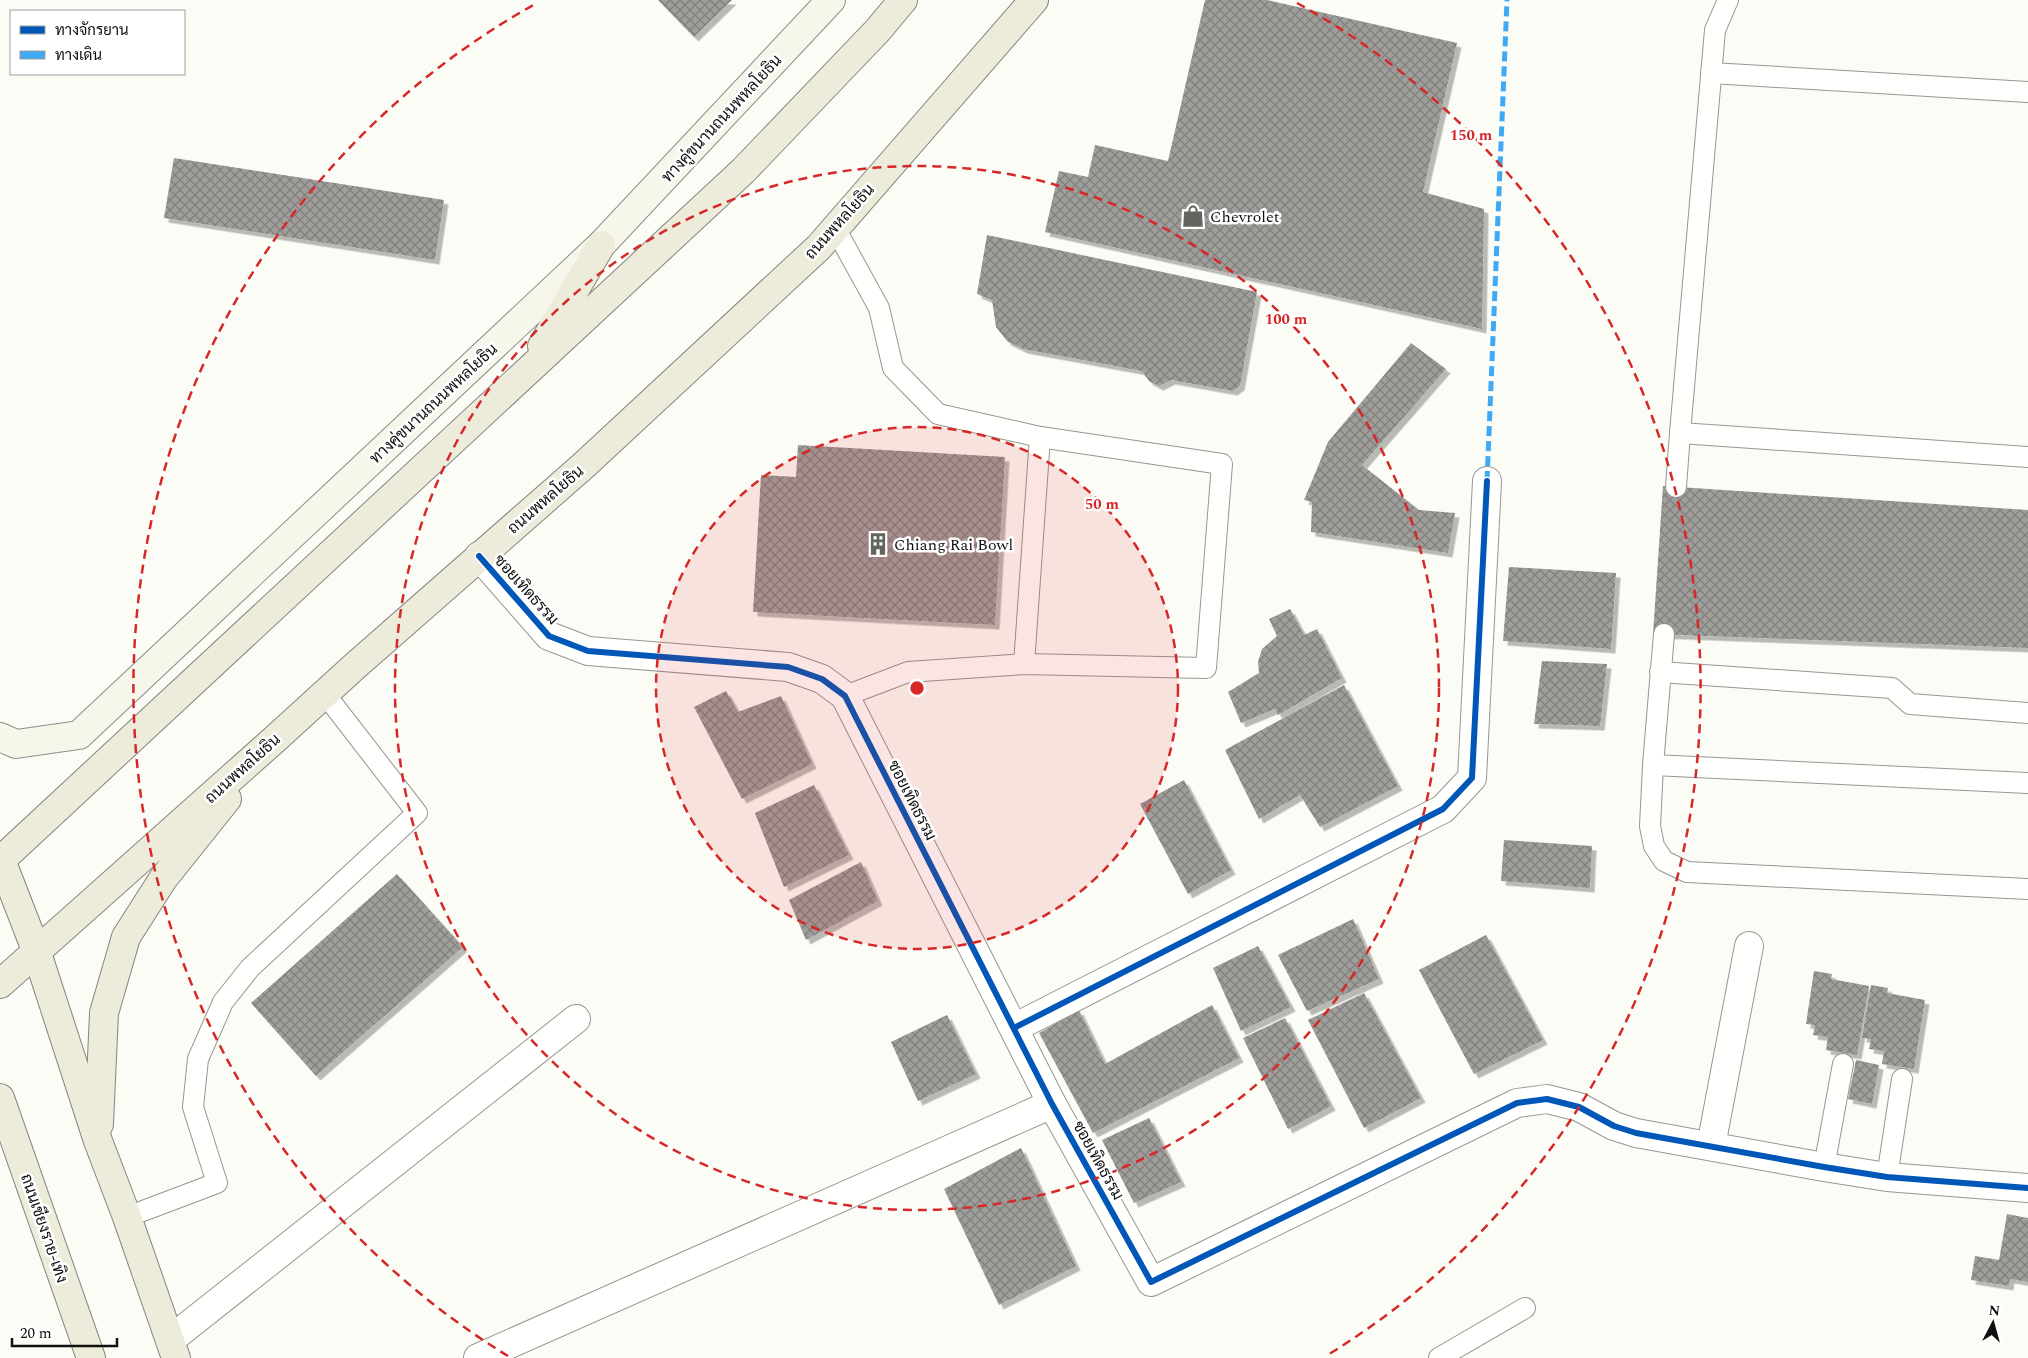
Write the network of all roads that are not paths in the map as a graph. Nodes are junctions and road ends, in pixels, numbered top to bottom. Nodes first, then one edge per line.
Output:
1 (831, 0) edge
2 (903, 0) edge
3 (1034, 0) edge
4 (1728, 0) edge
5 (1711, 73) junction
6 (2028, 92) edge
7 (835, 228) junction
8 (601, 245) junction
9 (528, 371) junction
10 (1680, 433) junction
11 (1040, 437) junction
12 (2028, 457) edge
13 (1486, 481) dead end
14 (1676, 487) dead end
15 (479, 556) junction
16 (1664, 634) dead end
17 (1024, 664) junction
18 (1660, 672) junction
19 (325, 694) junction
20 (845, 696) junction
21 (2028, 714) edge
22 (0, 737) edge
23 (275, 739) junction
24 (1653, 765) junction
25 (2028, 783) edge
26 (0, 860) edge
27 (2028, 889) edge
28 (1749, 946) dead end
29 (36, 950) junction
30 (0, 984) edge
31 (576, 1019) dead end
32 (1014, 1028) junction
33 (1844, 1064) dead end
34 (1902, 1079) dead end
35 (0, 1098) edge
36 (1052, 1104) junction
37 (98, 1141) junction
38 (1711, 1146) junction
39 (0, 1156) edge
40 (1824, 1167) junction
41 (1887, 1177) junction
42 (2028, 1188) edge
43 (41, 1215) junction
44 (128, 1217) junction
45 (1525, 1308) dead end
46 (173, 1349) edge
47 (90, 1358) edge
48 (478, 1358) edge
49 (1438, 1358) edge

1 - 8 main road, ทางคู่ขนานถนนพหลโยธิน
2 - 9 main road
3 - 7 main road, ถนนพหลโยธิน
4 - 5 lane
5 - 6 lane
5 - 10 lane
7 - 11 lane
7 - 15 main road, ถนนพหลโยธิน
8 - 9 main road
8 - 22 main road, ทางคู่ขนานถนนพหลโยธิน
9 - 26 main road
10 - 12 lane
10 - 14 lane
11 - 17 lane
11 - 17 lane
13 - 32 street
15 - 19 main road, ถนนพหลโยธิน
15 - 20 street, ซอยเทิดธรรม
16 - 18 lane
17 - 20 lane
18 - 21 lane
18 - 24 lane
19 - 23 main road, ถนนพหลโยธิน
19 - 44 lane
20 - 32 street, ซอยเทิดธรรม
23 - 29 main road, ถนนพหลโยธิน
23 - 37 main road
24 - 25 lane
24 - 27 lane
26 - 29 main road
28 - 38 street
29 - 30 main road, ถนนพหลโยธิน
29 - 37 main road
31 - 46 street
32 - 36 street, ซอยเทิดธรรม
33 - 40 lane
34 - 41 lane
35 - 43 main road, ถนนเชียงราย-เทิง
36 - 38 street, ซอยเทิดธรรม
36 - 48 street
37 - 44 main road
38 - 40 street
39 - 43 main road
40 - 41 street
41 - 42 street
43 - 47 main road, ถนนเชียงราย-เทิง
44 - 46 main road
45 - 49 lane

